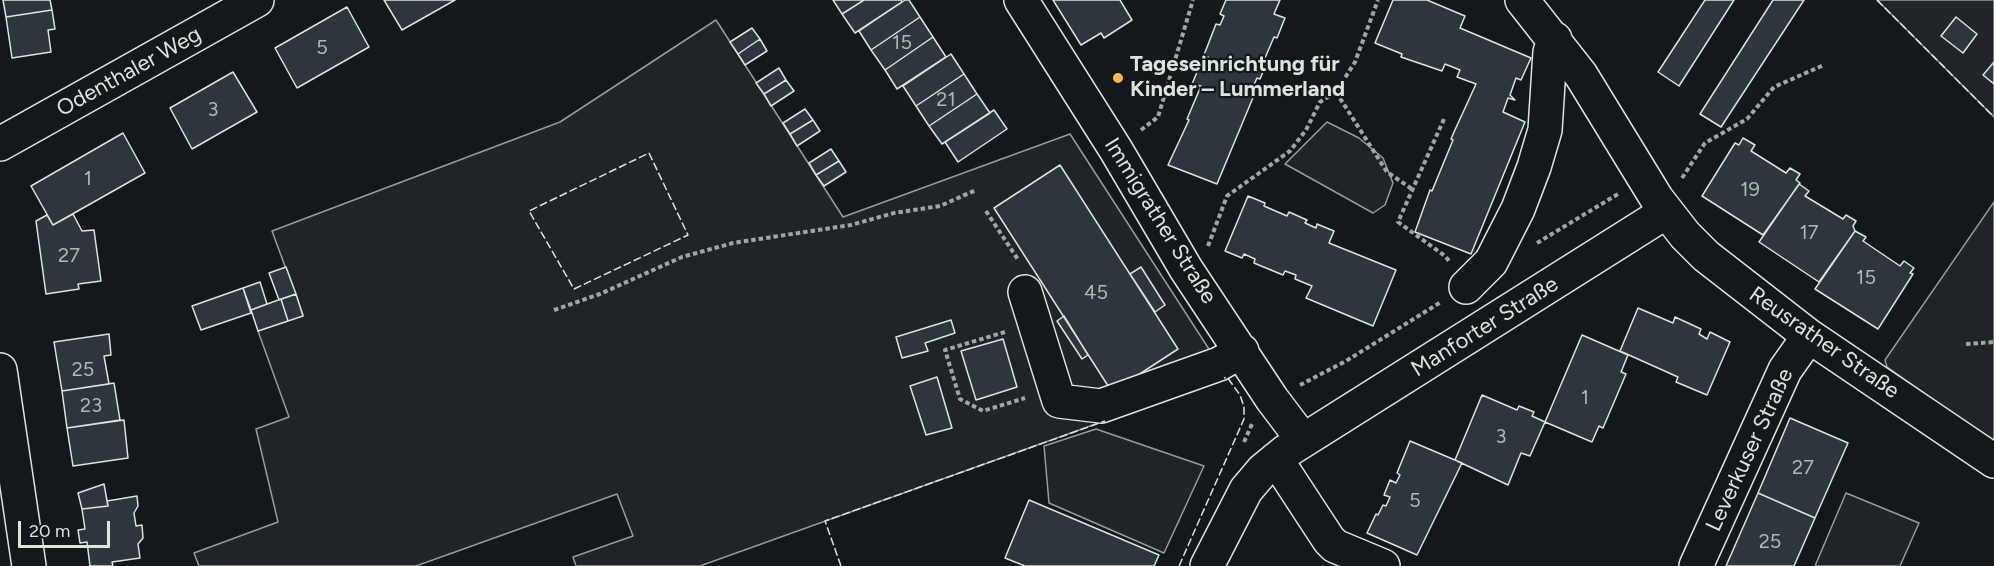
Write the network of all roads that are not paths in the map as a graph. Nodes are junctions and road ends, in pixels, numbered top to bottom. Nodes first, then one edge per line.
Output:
1 (257, 0) edge
2 (1021, 0) edge
3 (1522, 0) edge
4 (1555, 39) junction
5 (0, 144) edge
6 (1661, 206) junction
7 (1466, 287) road end
8 (1030, 308) road end
9 (1809, 336) junction
10 (1242, 351) junction
11 (0, 370) edge
12 (1303, 440) junction
13 (1276, 459) junction
14 (1994, 461) edge
15 (28, 566) edge
16 (1207, 566) edge
17 (1383, 566) edge
18 (1696, 566) edge

1 - 5 street, Odenthaler Weg
2 - 10 street, Immigrather Straße
3 - 4 street, Reusrather Straße
4 - 6 street, Reusrather Straße
4 - 7 street
6 - 9 street, Reusrather Straße
6 - 12 street, Manforter Straße
8 - 10 street
9 - 14 street, Reusrather Straße
9 - 18 street, Leverkuser Straße
10 - 12 street, Immigrather Straße
11 - 15 street
12 - 13 street, Manforter Straße
13 - 16 street, Manforter Straße
13 - 17 street

